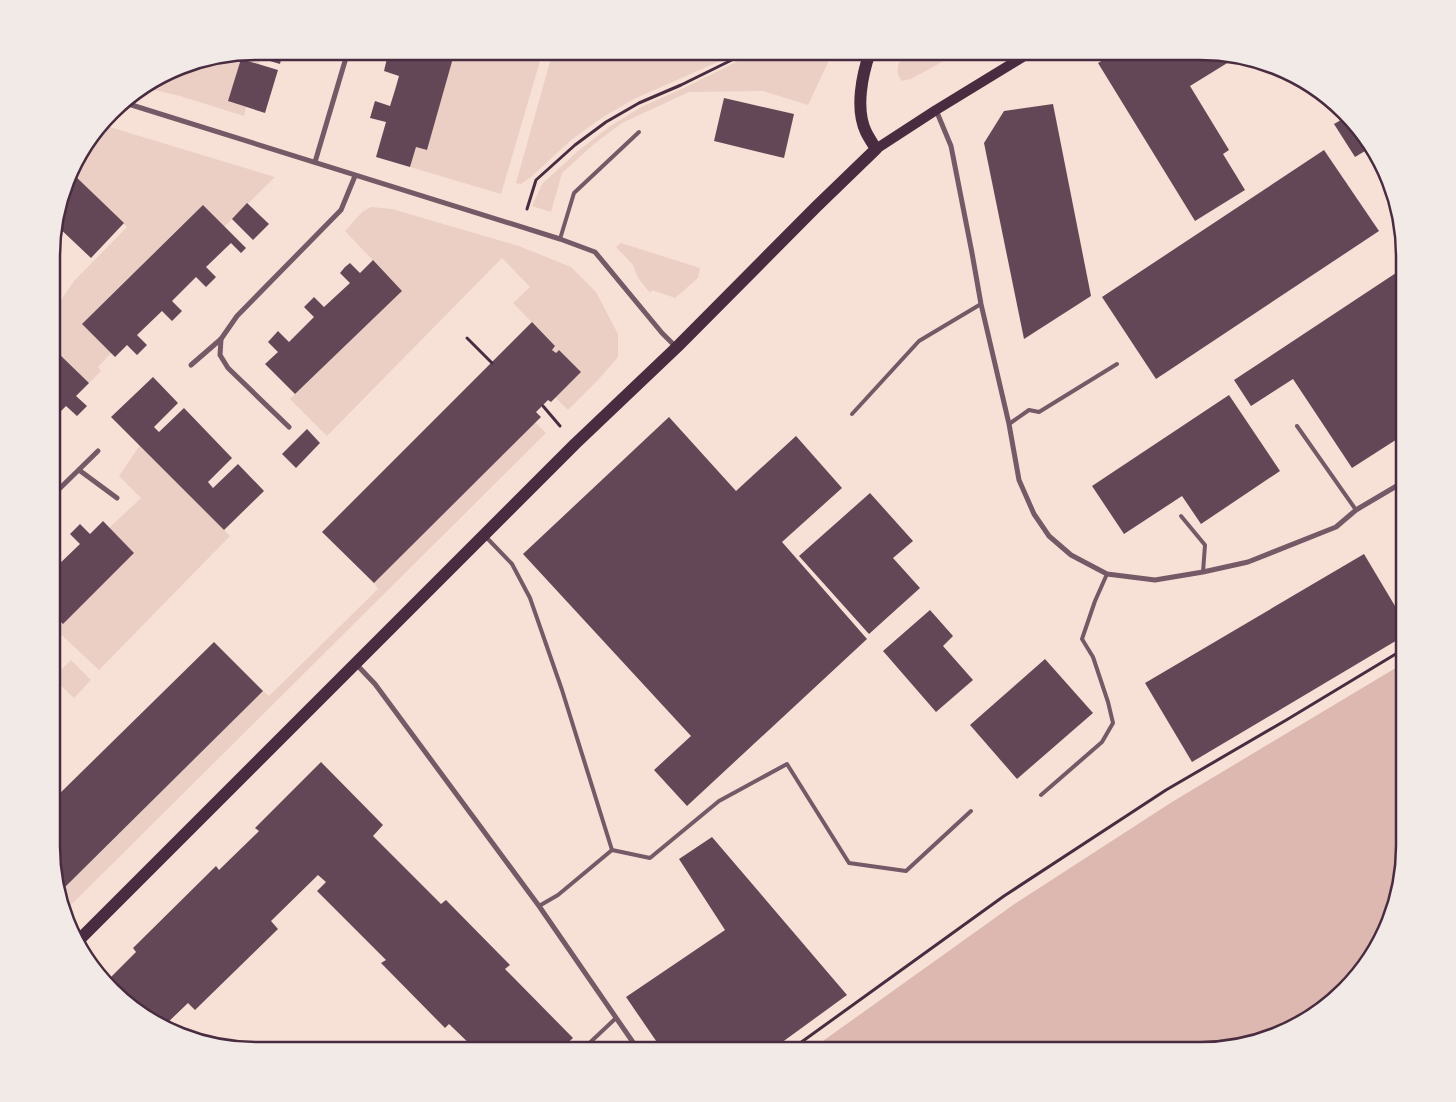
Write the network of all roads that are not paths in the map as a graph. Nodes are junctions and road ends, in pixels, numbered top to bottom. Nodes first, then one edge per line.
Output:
1 (345, 60) edge
2 (867, 60) edge
3 (1018, 60) edge
4 (132, 105) edge
5 (936, 110) junction
6 (639, 132) dead end
7 (876, 149) junction
8 (315, 162) junction
9 (355, 176) junction
10 (560, 239) junction
11 (981, 304) junction
12 (221, 340) junction
13 (676, 347) junction
14 (1117, 364) dead end
15 (190, 365) dead end
16 (852, 414) dead end
17 (1008, 424) junction
18 (1297, 426) dead end
19 (289, 427) dead end
20 (98, 451) dead end
21 (79, 470) junction
22 (1396, 487) edge
23 (60, 488) edge
24 (118, 498) dead end
25 (1356, 510) junction
26 (1181, 516) dead end
27 (485, 536) junction
28 (1203, 572) junction
29 (1107, 574) junction
30 (355, 664) junction
31 (1041, 795) dead end
32 (971, 811) dead end
33 (612, 850) junction
34 (539, 906) junction
35 (82, 936) edge
36 (616, 1018) junction
37 (590, 1042) edge
38 (633, 1042) edge

1 - 8 street
2 - 7 main road
3 - 5 main road
4 - 8 street
5 - 7 main road
5 - 11 street
6 - 10 lane
7 - 13 main road
8 - 9 street
9 - 10 street
9 - 12 street
10 - 13 street
11 - 16 lane
11 - 17 street
12 - 15 street
12 - 19 street
13 - 27 main road
14 - 17 lane
17 - 29 street
18 - 25 lane
20 - 21 street
21 - 23 street
21 - 24 street
22 - 25 street
25 - 28 street
26 - 28 lane
27 - 30 main road
27 - 33 lane
28 - 29 street
29 - 31 lane
30 - 34 street
30 - 35 main road
32 - 33 lane
33 - 34 lane
34 - 36 street
36 - 37 lane
36 - 38 street

